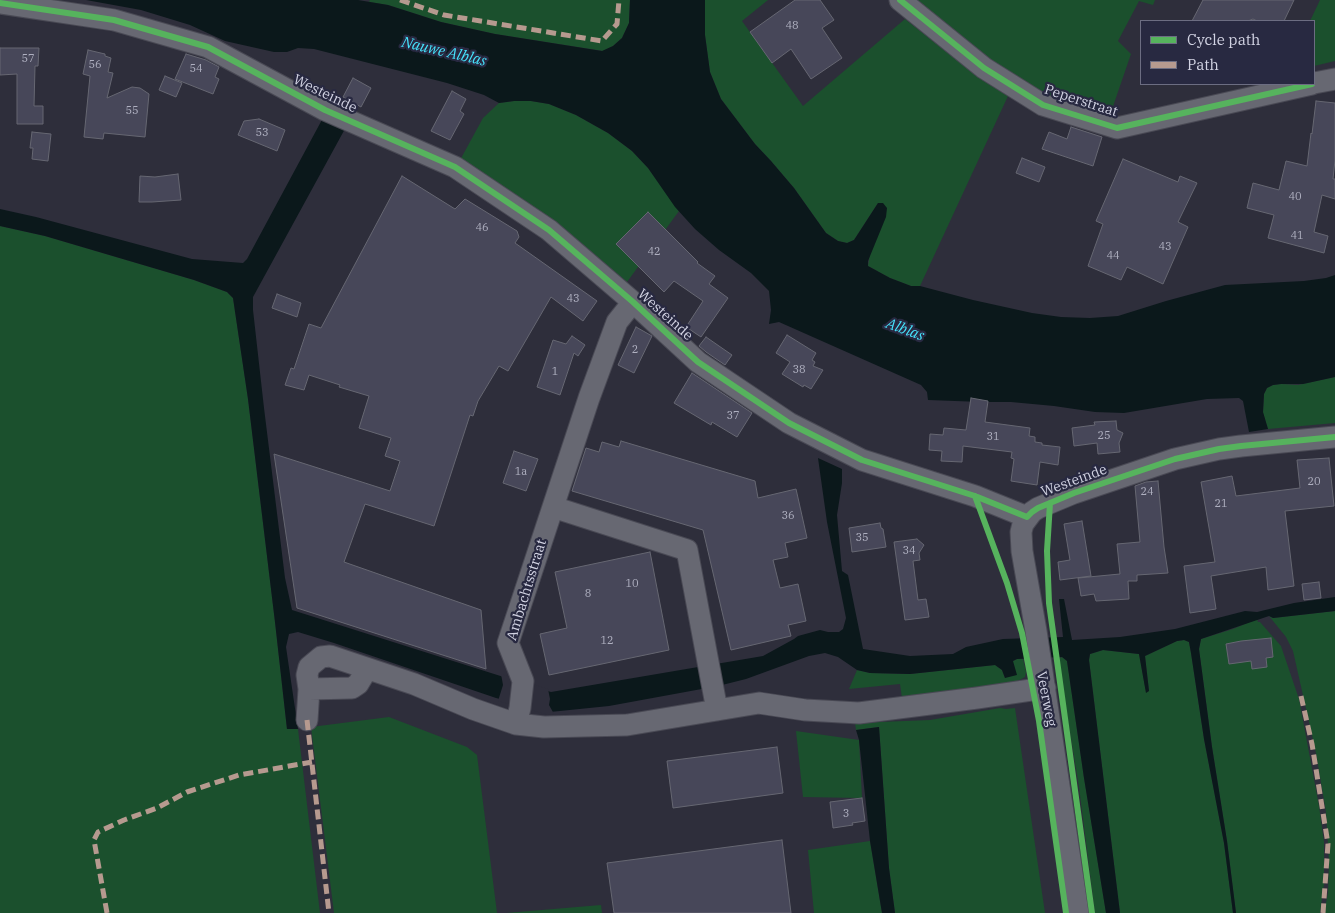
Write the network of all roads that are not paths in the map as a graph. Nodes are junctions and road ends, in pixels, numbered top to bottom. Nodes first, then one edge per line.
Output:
1 (900, 0) edge
2 (0, 3) edge
3 (1335, 79) edge
4 (1315, 84) edge
5 (1309, 85) edge
6 (633, 302) junction
7 (1335, 437) edge
8 (553, 507) junction
9 (1027, 518) junction
10 (367, 669) junction
11 (1045, 688) junction
12 (309, 689) junction
13 (715, 702) junction
14 (518, 716) junction
15 (308, 720) dead end
16 (1078, 913) edge

1 - 5 street, Peperstraat
2 - 6 street, Westeinde
3 - 4 street, Peperstraat
6 - 8 street, Ambachtsstraat
6 - 9 street, Westeinde
7 - 9 street, Westeinde
8 - 13 street
8 - 14 street, Ambachtsstraat
9 - 11 street, Veerweg
10 - 12 street
10 - 12 street
10 - 14 street
11 - 13 street
11 - 16 street, Veerweg
12 - 15 street
13 - 14 street

